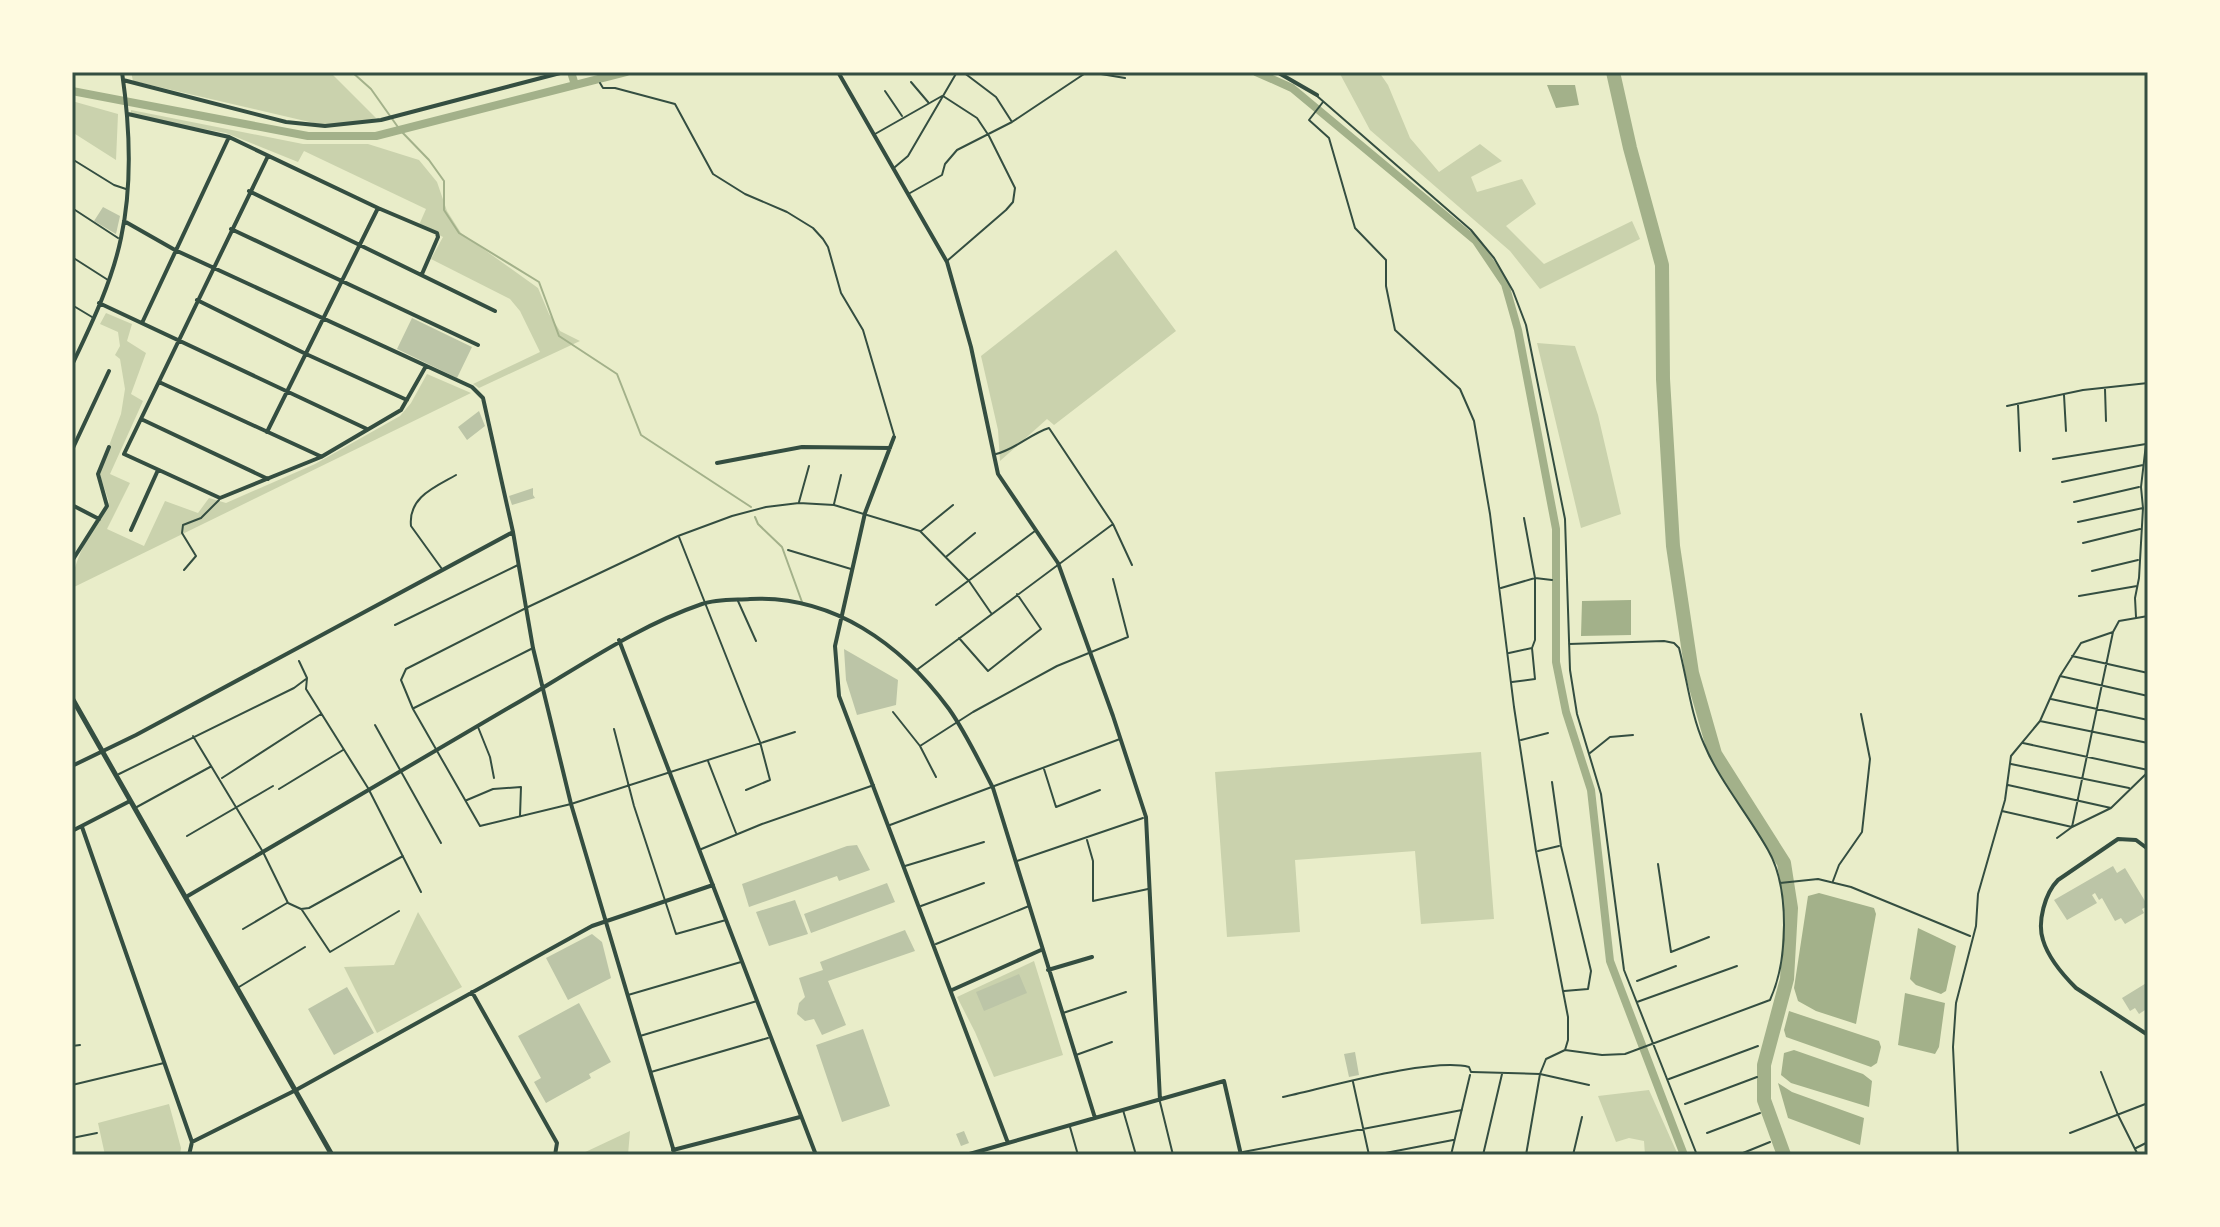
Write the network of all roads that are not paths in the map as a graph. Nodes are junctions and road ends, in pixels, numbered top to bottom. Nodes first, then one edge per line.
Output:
1 (122, 72) edge
2 (838, 72) edge
3 (957, 72) edge
4 (963, 72) edge
5 (1088, 72) edge
6 (1277, 72) edge
7 (562, 73) edge
8 (1125, 78) dead end
9 (123, 80) junction
10 (911, 82) dead end
11 (600, 83) dead end
12 (885, 91) dead end
13 (1317, 95) joint
14 (943, 96) junction
15 (1324, 101) junction
16 (928, 102) junction
17 (128, 114) junction
18 (903, 117) junction
19 (1012, 122) junction
20 (875, 134) junction
21 (989, 136) junction
22 (229, 137) junction
23 (268, 156) junction
24 (72, 159) edge
25 (894, 168) junction
26 (127, 190) junction
27 (249, 191) junction
28 (909, 194) junction
29 (72, 208) edge
30 (378, 208) junction
31 (124, 221) junction
32 (231, 229) junction
33 (121, 240) junction
34 (360, 246) junction
35 (175, 250) junction
36 (72, 257) edge
37 (947, 262) junction
38 (215, 269) junction
39 (422, 274) junction
40 (108, 280) junction
41 (341, 283) junction
42 (197, 300) junction
43 (99, 303) junction
44 (72, 305) edge
45 (495, 311) dead end
46 (93, 318) junction
47 (323, 318) junction
48 (142, 323) junction
49 (178, 340) junction
50 (478, 345) dead end
51 (306, 354) junction
52 (74, 355) edge
53 (72, 365) edge
54 (426, 366) junction
55 (109, 371) dead end
56 (159, 382) junction
57 (2148, 383) edge
58 (2105, 388) junction
59 (288, 392) junction
60 (2064, 394) junction
61 (407, 400) junction
62 (2018, 404) junction
63 (2007, 406) dead end
64 (141, 419) junction
65 (2106, 421) dead end
66 (367, 429) junction
67 (2066, 431) dead end
68 (267, 432) junction
69 (894, 437) joint
70 (109, 447) dead end
71 (890, 448) junction
72 (72, 450) edge
73 (2020, 451) dead end
74 (995, 454) junction
75 (321, 457) junction
76 (2053, 459) dead end
77 (717, 463) dead end
78 (2144, 465) junction
79 (809, 466) dead end
80 (158, 470) junction
81 (456, 475) dead end
82 (841, 475) dead end
83 (268, 479) junction
84 (2062, 482) dead end
85 (2141, 487) junction
86 (220, 498) junction
87 (2074, 502) dead end
88 (799, 503) junction
89 (72, 505) edge
90 (834, 505) junction
91 (953, 505) dead end
92 (2143, 508) junction
93 (865, 513) junction
94 (1524, 518) dead end
95 (99, 519) junction
96 (2078, 522) dead end
97 (1113, 524) junction
98 (2142, 529) junction
99 (131, 530) dead end
100 (920, 531) junction
101 (1036, 531) junction
102 (513, 532) junction
103 (975, 533) dead end
104 (678, 536) junction
105 (2083, 543) dead end
106 (788, 550) dead end
107 (946, 557) junction
108 (2140, 560) junction
109 (72, 561) edge
110 (1058, 563) junction
111 (519, 564) junction
112 (1132, 565) dead end
113 (852, 569) junction
114 (184, 570) dead end
115 (443, 570) junction
116 (2092, 571) dead end
117 (1535, 578) junction
118 (1113, 579) dead end
119 (1552, 580) dead end
120 (969, 581) junction
121 (2137, 586) junction
122 (1499, 589) junction
123 (1017, 594) junction
124 (2079, 596) dead end
125 (738, 600) junction
126 (705, 602) junction
127 (936, 605) dead end
128 (528, 607) junction
129 (991, 613) junction
130 (842, 616) junction
131 (2148, 616) edge
132 (2136, 618) junction
133 (395, 625) dead end
134 (2113, 632) junction
135 (959, 637) junction
136 (619, 640) junction
137 (756, 641) dead end
138 (1569, 644) junction
139 (533, 648) junction
140 (1532, 648) junction
141 (1090, 653) junction
142 (1508, 653) junction
143 (2072, 656) junction
144 (299, 661) dead end
145 (2106, 663) junction
146 (917, 669) junction
147 (2148, 673) edge
148 (2060, 676) junction
149 (307, 678) junction
150 (1511, 682) junction
151 (2101, 685) junction
152 (543, 689) junction
153 (2148, 696) edge
154 (72, 698) edge
155 (2051, 699) junction
156 (413, 709) junction
157 (2096, 709) junction
158 (893, 712) dead end
159 (322, 713) junction
160 (1861, 714) dead end
161 (2148, 720) edge
162 (2040, 721) junction
163 (958, 723) junction
164 (375, 725) dead end
165 (478, 726) junction
166 (614, 729) dead end
167 (2091, 731) junction
168 (795, 732) dead end
169 (1548, 733) dead end
170 (1633, 735) dead end
171 (193, 736) junction
172 (1120, 739) junction
173 (1520, 740) junction
174 (760, 742) junction
175 (2022, 743) junction
176 (2148, 743) edge
177 (920, 746) junction
178 (438, 749) junction
179 (344, 750) junction
180 (103, 752) junction
181 (1589, 754) junction
182 (2086, 756) junction
183 (708, 761) junction
184 (2010, 764) junction
185 (72, 766) edge
186 (210, 767) junction
187 (1044, 768) junction
188 (402, 769) junction
189 (2148, 771) edge
190 (669, 774) junction
191 (116, 776) junction
192 (936, 777) dead end
193 (494, 778) dead end
194 (2081, 778) junction
195 (220, 779) junction
196 (1552, 782) dead end
197 (875, 785) junction
198 (2007, 785) junction
199 (273, 786) dead end
200 (629, 786) junction
201 (368, 788) junction
202 (993, 788) junction
203 (2129, 788) junction
204 (279, 789) dead end
205 (746, 790) dead end
206 (1100, 790) dead end
207 (2077, 800) junction
208 (130, 801) junction
209 (466, 801) junction
210 (571, 804) junction
211 (236, 806) junction
212 (134, 808) junction
213 (2111, 808) junction
214 (2002, 811) junction
215 (520, 816) junction
216 (1146, 817) junction
217 (890, 825) junction
218 (82, 827) junction
219 (2072, 827) junction
220 (72, 831) edge
221 (737, 835) junction
222 (187, 836) dead end
223 (2057, 838) dead end
224 (1087, 839) junction
225 (984, 842) dead end
226 (441, 843) dead end
227 (1561, 846) junction
228 (2148, 849) edge
229 (699, 850) junction
230 (1536, 851) junction
231 (263, 852) junction
232 (403, 856) junction
233 (1015, 861) junction
234 (1658, 864) dead end
235 (905, 866) junction
236 (1782, 882) junction
237 (1832, 882) junction
238 (984, 883) dead end
239 (713, 885) junction
240 (1149, 889) junction
241 (421, 892) dead end
242 (186, 897) junction
243 (665, 901) junction
244 (288, 903) junction
245 (1029, 906) junction
246 (920, 907) junction
247 (301, 909) junction
248 (399, 911) dead end
249 (726, 920) junction
250 (605, 922) junction
251 (243, 929) dead end
252 (1709, 937) dead end
253 (1972, 937) junction
254 (934, 944) junction
255 (305, 947) dead end
256 (1042, 950) junction
257 (1092, 957) dead end
258 (743, 962) junction
259 (1676, 966) dead end
260 (1737, 966) dead end
261 (1048, 970) junction
262 (1637, 981) dead end
263 (238, 988) junction
264 (952, 990) junction
265 (1563, 991) junction
266 (472, 992) junction
267 (1126, 992) dead end
268 (627, 995) junction
269 (758, 1001) junction
270 (1636, 1003) junction
271 (1062, 1014) junction
272 (2148, 1035) edge
273 (639, 1036) junction
274 (771, 1037) junction
275 (1112, 1042) dead end
276 (1651, 1044) junction
277 (80, 1045) dead end
278 (72, 1046) edge
279 (1758, 1046) dead end
280 (1565, 1050) junction
281 (1075, 1055) junction
282 (164, 1063) junction
283 (650, 1072) junction
284 (1471, 1072) junction
285 (2101, 1072) dead end
286 (1502, 1073) junction
287 (1540, 1074) junction
288 (1757, 1077) dead end
289 (1668, 1079) junction
290 (1353, 1082) junction
291 (72, 1085) edge
292 (1589, 1085) dead end
293 (296, 1090) junction
294 (1283, 1097) dead end
295 (1160, 1100) junction
296 (2148, 1103) edge
297 (1685, 1104) dead end
298 (1123, 1110) junction
299 (1462, 1110) junction
300 (1760, 1113) dead end
301 (2118, 1115) junction
302 (800, 1117) junction
303 (1582, 1117) dead end
304 (1095, 1118) junction
305 (1070, 1126) junction
306 (1362, 1129) junction
307 (97, 1133) dead end
308 (1707, 1133) dead end
309 (2070, 1133) dead end
310 (72, 1138) edge
311 (1455, 1139) junction
312 (192, 1142) junction
313 (1770, 1142) dead end
314 (2148, 1142) edge
315 (1008, 1143) junction
316 (2135, 1148) junction
317 (674, 1152) edge
318 (1240, 1154) edge
319 (189, 1155) edge
320 (332, 1155) edge
321 (555, 1155) edge
322 (816, 1155) edge
323 (969, 1155) edge
324 (1078, 1155) edge
325 (1136, 1155) edge
326 (1173, 1155) edge
327 (1369, 1155) edge
328 (1375, 1155) edge
329 (1451, 1155) edge
330 (1483, 1155) edge
331 (1526, 1155) edge
332 (1573, 1155) edge
333 (1697, 1155) edge
334 (1738, 1155) edge
335 (1958, 1155) edge
336 (2138, 1155) edge

1 - 9 street
2 - 20 street
3 - 14 lane
4 - 19 lane
5 - 8 lane
5 - 19 lane
6 - 13 street
7 - 9 street
9 - 17 street
10 - 16 lane
11 - 69 lane
12 - 18 lane
13 - 15 lane
14 - 16 lane
14 - 21 lane
14 - 25 lane
15 - 122 lane
15 - 138 lane
16 - 18 lane
17 - 22 street
17 - 26 street
18 - 20 lane
19 - 21 lane
20 - 25 street
21 - 28 lane
21 - 37 lane
22 - 23 street
22 - 35 street
23 - 27 street
23 - 30 street
24 - 26 lane
25 - 28 street
26 - 31 street
27 - 32 street
27 - 34 street
28 - 37 street
29 - 33 lane
30 - 34 street
30 - 39 street
31 - 33 street
31 - 35 street
32 - 38 street
32 - 41 street
33 - 40 street
34 - 39 street
34 - 41 street
35 - 38 street
35 - 48 street
36 - 40 lane
37 - 74 street
38 - 42 street
38 - 47 street
39 - 45 street
40 - 43 street
41 - 47 street
41 - 50 street
42 - 49 street
42 - 51 street
43 - 46 street
43 - 48 street
44 - 46 lane
46 - 52 street
47 - 51 street
47 - 54 street
48 - 49 street
49 - 56 street
49 - 59 street
51 - 59 street
51 - 61 street
52 - 53 street
54 - 61 street
54 - 102 street
55 - 72 street
56 - 64 street
56 - 68 street
57 - 58 lane
58 - 60 lane
58 - 65 lane
59 - 66 street
59 - 68 street
60 - 62 lane
60 - 67 lane
61 - 66 street
62 - 63 lane
62 - 73 lane
64 - 80 street
64 - 83 street
66 - 75 street
68 - 75 street
69 - 71 street
70 - 95 street
71 - 77 street
71 - 93 street
74 - 97 lane
74 - 101 street
75 - 83 street
76 - 78 lane
78 - 84 lane
78 - 85 lane
79 - 88 lane
80 - 86 street
80 - 99 street
81 - 115 lane
82 - 90 lane
83 - 86 street
85 - 87 lane
85 - 92 lane
86 - 114 lane
88 - 90 lane
88 - 104 lane
89 - 95 street
90 - 93 lane
91 - 100 lane
92 - 96 lane
92 - 98 lane
93 - 100 lane
93 - 113 street
94 - 117 lane
95 - 109 street
97 - 110 lane
97 - 112 lane
98 - 105 lane
98 - 108 lane
100 - 107 lane
101 - 110 street
101 - 120 lane
102 - 111 street
102 - 115 street
103 - 107 lane
104 - 126 lane
104 - 128 lane
106 - 113 lane
107 - 120 lane
108 - 116 lane
108 - 121 lane
110 - 123 lane
110 - 141 street
111 - 128 street
111 - 133 lane
113 - 130 street
115 - 180 street
117 - 119 lane
117 - 122 lane
117 - 140 lane
118 - 141 lane
120 - 127 lane
120 - 129 lane
121 - 124 lane
121 - 132 lane
122 - 142 lane
123 - 129 lane
123 - 135 lane
125 - 126 street
125 - 130 street
125 - 137 lane
126 - 136 street
126 - 174 lane
128 - 139 street
128 - 156 lane
129 - 135 lane
130 - 146 street
130 - 197 street
131 - 132 lane
132 - 134 lane
134 - 143 lane
134 - 145 lane
135 - 146 lane
136 - 152 street
136 - 190 street
138 - 181 lane
138 - 236 lane
139 - 152 street
139 - 156 lane
140 - 142 lane
140 - 150 lane
141 - 163 lane
141 - 172 street
142 - 150 lane
143 - 145 lane
143 - 148 lane
144 - 149 lane
145 - 147 lane
145 - 151 lane
146 - 163 street
148 - 151 lane
148 - 155 lane
149 - 159 lane
149 - 171 lane
150 - 173 lane
151 - 153 lane
151 - 157 lane
152 - 165 street
152 - 210 street
154 - 180 street
155 - 157 lane
155 - 162 lane
156 - 178 lane
157 - 161 lane
157 - 167 lane
158 - 177 lane
159 - 179 lane
159 - 195 lane
160 - 237 lane
162 - 167 lane
162 - 175 lane
163 - 177 lane
163 - 202 street
164 - 188 lane
165 - 178 street
165 - 193 lane
166 - 200 lane
167 - 176 lane
167 - 182 lane
168 - 174 lane
169 - 173 lane
170 - 181 lane
171 - 186 lane
171 - 191 lane
172 - 187 lane
172 - 216 street
173 - 230 lane
174 - 183 lane
174 - 205 lane
175 - 182 lane
175 - 184 lane
177 - 192 lane
178 - 188 street
178 - 209 lane
179 - 201 lane
179 - 204 lane
180 - 185 street
180 - 191 street
181 - 270 lane
182 - 189 lane
182 - 194 lane
183 - 190 lane
183 - 221 lane
184 - 194 lane
184 - 198 lane
186 - 195 lane
186 - 212 lane
187 - 202 lane
187 - 206 lane
188 - 201 street
188 - 226 lane
189 - 203 lane
190 - 200 lane
190 - 229 street
191 - 208 street
194 - 203 lane
194 - 207 lane
195 - 211 lane
196 - 227 lane
197 - 217 street
197 - 221 lane
198 - 207 lane
198 - 214 lane
199 - 211 lane
200 - 210 lane
200 - 243 lane
201 - 231 street
201 - 232 lane
202 - 217 lane
202 - 233 street
203 - 213 lane
207 - 213 lane
207 - 219 lane
208 - 212 street
208 - 218 street
209 - 215 lane
209 - 215 lane
210 - 215 lane
210 - 250 street
211 - 222 lane
211 - 231 lane
212 - 242 street
213 - 219 lane
214 - 219 lane
214 - 253 lane
216 - 224 lane
216 - 240 street
217 - 235 street
218 - 220 street
218 - 282 street
219 - 223 lane
221 - 229 lane
224 - 233 lane
224 - 240 lane
225 - 235 lane
227 - 230 lane
227 - 265 lane
228 - 272 street
229 - 239 street
230 - 265 lane
231 - 242 street
231 - 244 lane
232 - 241 lane
232 - 247 lane
233 - 245 street
234 - 252 lane
235 - 246 street
236 - 237 lane
236 - 276 lane
237 - 253 lane
238 - 246 lane
239 - 243 street
239 - 249 street
240 - 295 street
242 - 263 street
243 - 249 lane
243 - 250 street
244 - 247 lane
244 - 251 lane
245 - 254 lane
245 - 256 street
246 - 254 street
247 - 248 lane
249 - 258 street
250 - 266 street
250 - 268 street
253 - 335 lane
254 - 264 street
255 - 263 lane
256 - 261 street
256 - 264 street
257 - 261 street
258 - 268 lane
258 - 269 street
259 - 262 lane
260 - 270 lane
261 - 271 street
263 - 293 street
264 - 315 street
265 - 280 lane
266 - 293 street
266 - 321 street
267 - 271 lane
268 - 273 street
269 - 273 lane
269 - 274 street
270 - 276 lane
271 - 281 street
273 - 283 street
274 - 283 lane
274 - 302 street
275 - 281 lane
276 - 280 lane
276 - 289 lane
277 - 278 lane
279 - 289 lane
280 - 287 lane
281 - 304 street
282 - 291 lane
282 - 312 street
283 - 317 street
284 - 286 lane
284 - 290 lane
284 - 299 lane
285 - 301 lane
286 - 287 lane
286 - 330 lane
287 - 292 lane
287 - 331 lane
288 - 297 lane
289 - 333 lane
290 - 294 lane
290 - 306 lane
293 - 312 street
293 - 320 street
295 - 298 street
295 - 318 street
295 - 326 lane
296 - 301 lane
298 - 304 street
298 - 325 lane
299 - 306 lane
299 - 311 lane
300 - 308 lane
301 - 309 lane
301 - 316 lane
302 - 317 street
302 - 322 street
303 - 332 lane
304 - 305 street
305 - 315 street
305 - 324 lane
306 - 318 lane
306 - 327 lane
307 - 310 lane
311 - 328 lane
311 - 329 lane
312 - 319 street
313 - 334 lane
314 - 316 lane
315 - 323 street
316 - 336 lane

